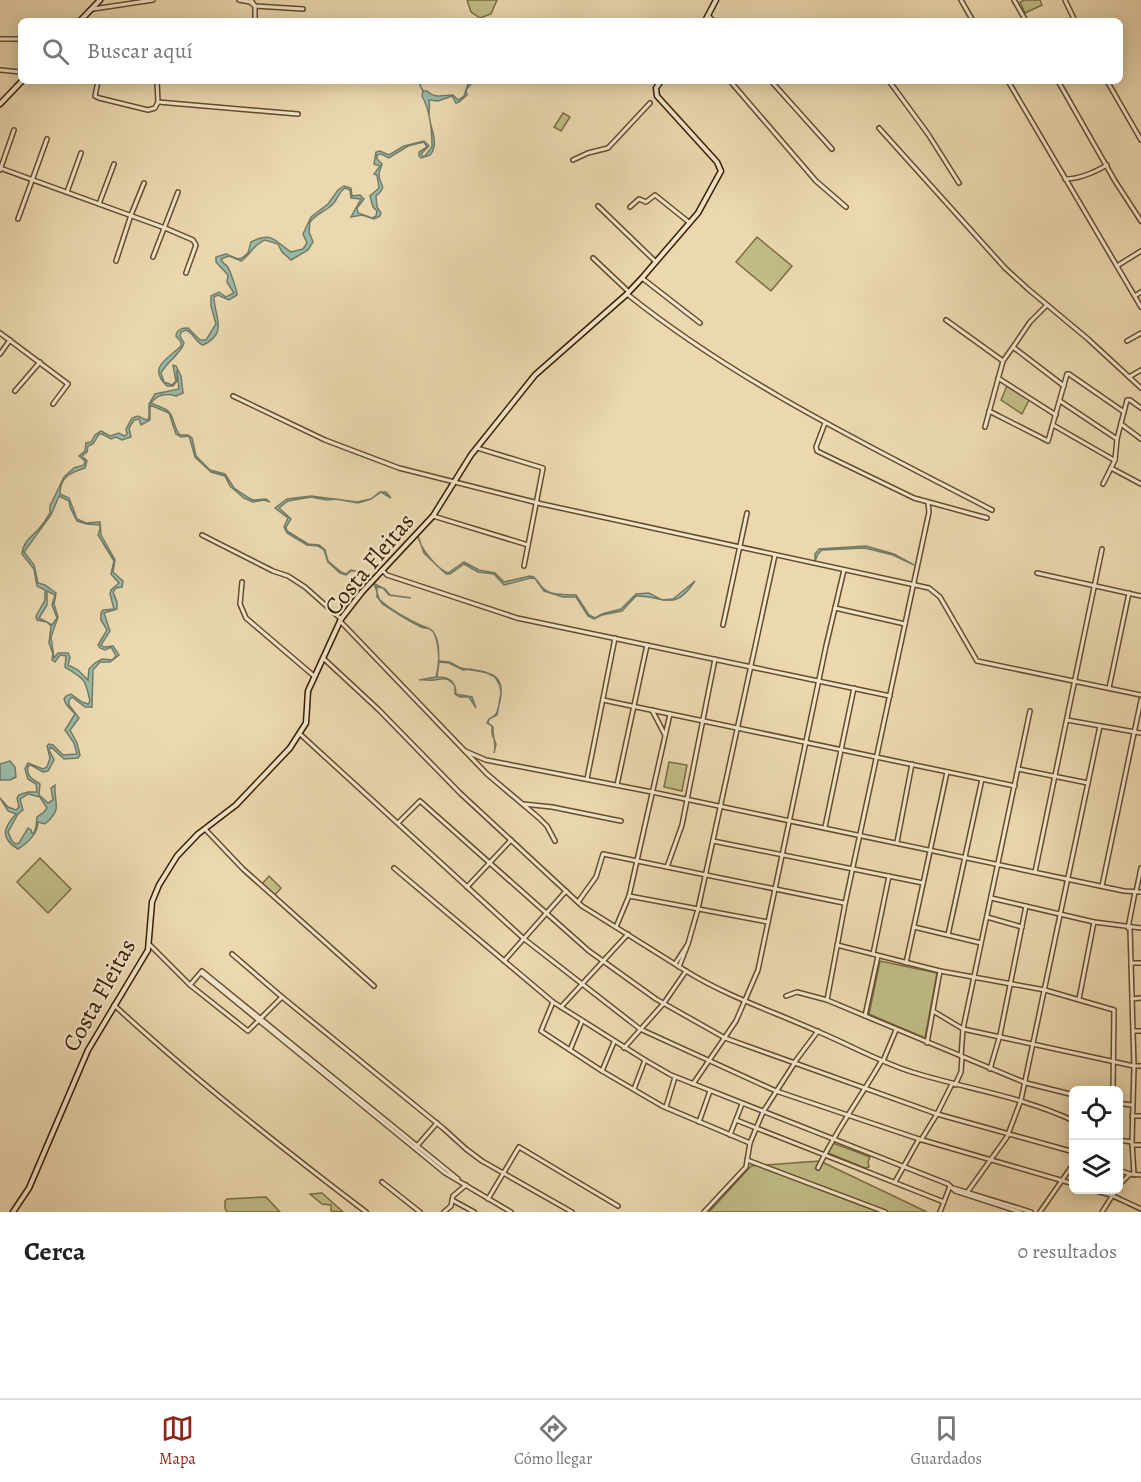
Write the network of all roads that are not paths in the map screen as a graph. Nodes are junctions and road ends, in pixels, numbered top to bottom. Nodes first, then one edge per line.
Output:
1 (100, 0) edge
2 (153, 0) edge
3 (239, 0) edge
4 (251, 0) edge
5 (716, 0) edge
6 (961, 0) edge
7 (1014, 0) edge
8 (1065, 0) edge
9 (255, 6) junction
10 (91, 9) junction
11 (303, 9) dead end
12 (708, 15) junction
13 (83, 18) edge
14 (255, 18) edge
15 (706, 18) edge
16 (710, 18) edge
17 (971, 18) edge
18 (1024, 18) edge
19 (1074, 18) edge
20 (0, 39) edge
21 (18, 39) edge
22 (0, 70) edge
23 (18, 72) edge
24 (19, 84) edge
25 (97, 84) edge
26 (157, 84) edge
27 (659, 84) edge
28 (733, 84) edge
29 (774, 84) edge
30 (891, 84) edge
31 (1010, 84) edge
32 (1060, 84) edge
33 (1109, 84) edge
34 (657, 96) junction
35 (158, 102) junction
36 (0, 104) edge
37 (298, 114) dead end
38 (879, 128) dead end
39 (14, 130) dead end
40 (47, 139) dead end
41 (1141, 140) edge
42 (832, 148) dead end
43 (81, 153) dead end
44 (573, 160) dead end
45 (114, 164) dead end
46 (1107, 165) junction
47 (0, 169) edge
48 (1065, 179) junction
49 (34, 180) junction
50 (144, 183) dead end
51 (958, 183) dead end
52 (66, 192) junction
53 (178, 192) dead end
54 (99, 204) junction
55 (598, 206) dead end
56 (630, 207) dead end
57 (846, 207) dead end
58 (131, 215) junction
59 (18, 219) dead end
60 (1141, 221) edge
61 (690, 223) junction
62 (165, 228) junction
63 (1141, 251) edge
64 (153, 257) dead end
65 (593, 258) dead end
66 (116, 261) dead end
67 (656, 262) junction
68 (1117, 266) junction
69 (186, 273) dead end
70 (642, 278) junction
71 (1141, 292) edge
72 (628, 293) junction
73 (1135, 296) junction
74 (1047, 305) junction
75 (1141, 307) edge
76 (946, 320) dead end
77 (700, 323) dead end
78 (0, 333) edge
79 (1141, 333) edge
80 (10, 340) junction
81 (1127, 341) dead end
82 (1013, 347) junction
83 (0, 354) edge
84 (1003, 361) junction
85 (39, 362) junction
86 (1141, 370) edge
87 (1129, 377) junction
88 (998, 378) junction
89 (1064, 386) junction
90 (1141, 388) edge
91 (15, 392) dead end
92 (233, 396) dead end
93 (1060, 401) junction
94 (53, 404) dead end
95 (1141, 407) edge
96 (990, 411) junction
97 (1124, 412) junction
98 (1056, 415) junction
99 (825, 423) junction
100 (1121, 424) junction
101 (1053, 425) junction
102 (985, 427) dead end
103 (1117, 439) junction
104 (1141, 439) edge
105 (477, 448) junction
106 (1114, 460) junction
107 (1111, 468) junction
108 (455, 482) junction
109 (1103, 484) dead end
110 (1141, 484) edge
111 (537, 502) junction
112 (928, 503) junction
113 (992, 510) dead end
114 (747, 513) dead end
115 (433, 516) junction
116 (987, 518) dead end
117 (202, 535) dead end
118 (528, 545) junction
119 (740, 547) junction
120 (1102, 549) dead end
121 (775, 555) junction
122 (524, 566) dead end
123 (382, 570) junction
124 (844, 570) junction
125 (1037, 573) dead end
126 (242, 582) dead end
127 (914, 585) junction
128 (1095, 586) junction
129 (1129, 593) junction
130 (1141, 596) edge
131 (836, 608) junction
132 (340, 620) junction
133 (905, 624) junction
134 (723, 625) dead end
135 (615, 638) junction
136 (647, 645) junction
137 (322, 657) junction
138 (715, 659) junction
139 (751, 667) junction
140 (314, 676) junction
141 (819, 681) junction
142 (1075, 681) junction
143 (854, 688) junction
144 (1109, 688) junction
145 (1141, 695) edge
146 (890, 696) junction
147 (603, 700) junction
148 (1141, 700) edge
149 (634, 707) junction
150 (652, 710) junction
151 (1030, 711) dead end
152 (670, 714) junction
153 (1067, 720) junction
154 (703, 721) junction
155 (1100, 726) junction
156 (738, 728) junction
157 (1134, 732) junction
158 (1141, 733) edge
159 (300, 734) junction
160 (665, 735) junction
161 (806, 742) junction
162 (841, 750) junction
163 (465, 751) junction
164 (877, 757) junction
165 (912, 764) junction
166 (1018, 770) junction
167 (947, 772) junction
168 (1055, 777) junction
169 (982, 778) junction
170 (587, 779) junction
171 (1088, 783) junction
172 (617, 785) junction
173 (1015, 786) junction
174 (652, 792) junction
175 (687, 799) junction
176 (523, 804) junction
177 (720, 806) junction
178 (789, 820) junction
179 (621, 821) dead end
180 (399, 823) junction
181 (825, 828) junction
182 (205, 829) junction
183 (860, 835) junction
184 (511, 840) junction
185 (713, 840) junction
186 (555, 841) dead end
187 (897, 843) junction
188 (930, 850) junction
189 (782, 855) junction
190 (964, 857) junction
191 (637, 861) junction
192 (489, 863) junction
193 (999, 864) junction
194 (667, 867) junction
195 (394, 868) dead end
196 (1141, 868) edge
197 (853, 869) junction
198 (1035, 872) junction
199 (706, 874) junction
200 (889, 876) junction
201 (1068, 879) junction
202 (923, 884) junction
203 (1102, 886) junction
204 (467, 887) junction
205 (775, 888) junction
206 (566, 891) junction
207 (1135, 892) junction
208 (1141, 892) edge
209 (629, 896) junction
210 (991, 898) junction
211 (578, 902) junction
212 (845, 904) junction
213 (1026, 906) junction
214 (698, 909) junction
215 (546, 913) junction
216 (1060, 914) junction
217 (987, 917) junction
218 (1094, 921) junction
219 (768, 922) junction
220 (616, 927) junction
221 (914, 927) junction
222 (1022, 927) junction
223 (1129, 928) junction
224 (1141, 928) edge
225 (628, 934) junction
226 (948, 935) junction
227 (523, 938) junction
228 (981, 943) junction
229 (688, 944) junction
230 (150, 945) junction
231 (837, 945) junction
232 (232, 954) dead end
233 (873, 955) junction
234 (878, 956) junction
235 (504, 961) junction
236 (602, 961) junction
237 (906, 963) junction
238 (1131, 963) junction
239 (1141, 963) edge
240 (675, 964) junction
241 (679, 968) junction
242 (686, 971) junction
243 (940, 971) junction
244 (974, 977) junction
245 (581, 984) junction
246 (190, 985) junction
247 (1010, 985) junction
248 (374, 986) dead end
249 (1045, 990) junction
250 (786, 996) dead end
251 (282, 997) junction
252 (1141, 998) edge
253 (1132, 999) junction
254 (826, 1000) junction
255 (1079, 1000) junction
256 (746, 1001) junction
257 (553, 1002) junction
258 (663, 1004) junction
259 (114, 1005) junction
260 (561, 1007) junction
261 (933, 1011) junction
262 (866, 1016) junction
263 (260, 1019) junction
264 (582, 1021) junction
265 (640, 1029) junction
266 (963, 1029) junction
267 (897, 1030) junction
268 (818, 1031) junction
269 (1133, 1031) junction
270 (1141, 1031) edge
271 (1000, 1035) junction
272 (724, 1038) junction
273 (614, 1042) junction
274 (927, 1043) junction
275 (1035, 1043) junction
276 (624, 1048) junction
277 (570, 1050) junction
278 (961, 1057) junction
279 (645, 1060) junction
280 (882, 1060) junction
281 (709, 1061) junction
282 (1114, 1061) junction
283 (794, 1064) junction
284 (1134, 1066) junction
285 (1141, 1066) edge
286 (990, 1069) junction
287 (602, 1071) junction
288 (675, 1077) junction
289 (1026, 1083) junction
290 (693, 1084) junction
291 (954, 1084) junction
292 (1113, 1086) edge
293 (634, 1089) junction
294 (865, 1089) junction
295 (710, 1091) junction
296 (776, 1091) junction
297 (1069, 1094) edge
298 (1021, 1100) junction
299 (742, 1104) junction
300 (1123, 1104) edge
301 (1132, 1105) junction
302 (665, 1107) junction
303 (763, 1112) junction
304 (937, 1114) junction
305 (1132, 1116) junction
306 (1141, 1116) edge
307 (847, 1117) junction
308 (736, 1120) junction
309 (1069, 1120) edge
310 (699, 1122) junction
311 (437, 1123) junction
312 (756, 1128) junction
313 (1008, 1134) junction
314 (730, 1135) junction
315 (832, 1140) junction
316 (920, 1140) junction
317 (1123, 1141) edge
318 (750, 1143) junction
319 (1132, 1144) junction
320 (1141, 1145) edge
321 (416, 1147) junction
322 (1069, 1151) edge
323 (825, 1155) junction
324 (747, 1160) junction
325 (991, 1160) junction
326 (903, 1167) junction
327 (818, 1168) dead end
328 (1069, 1170) edge
329 (503, 1172) junction
330 (1123, 1172) edge
331 (1132, 1175) junction
332 (1141, 1175) edge
333 (1061, 1180) junction
334 (382, 1182) dead end
335 (895, 1182) junction
336 (1069, 1182) edge
337 (1123, 1183) edge
338 (465, 1185) junction
339 (952, 1187) junction
340 (967, 1193) junction
341 (1107, 1194) edge
342 (1111, 1195) junction
343 (488, 1199) junction
344 (452, 1200) junction
345 (944, 1202) junction
346 (618, 1206) dead end
347 (1141, 1209) edge
348 (13, 1212) edge
349 (366, 1212) edge
350 (420, 1212) edge
351 (444, 1212) edge
352 (474, 1212) edge
353 (511, 1212) edge
354 (572, 1212) edge
355 (704, 1212) edge
356 (885, 1212) edge
357 (940, 1212) edge
358 (1020, 1212) edge
359 (1031, 1212) edge
360 (1040, 1212) edge
361 (1102, 1212) edge

1 - 10 main road
2 - 10 street
3 - 9 street
4 - 9 street
5 - 12 main road
6 - 17 street
7 - 18 street
8 - 19 street
9 - 11 street
9 - 14 street
10 - 13 main road
12 - 15 main road
12 - 16 street
20 - 21 street
22 - 23 street
24 - 36 main road
25 - 35 street
26 - 35 street
27 - 34 main road
28 - 57 street
29 - 42 street
30 - 51 street
31 - 48 street
32 - 46 street
33 - 41 street
34 - 44 street
34 - 61 main road, Costa Fleitas
35 - 37 street
38 - 74 street
39 - 47 street
40 - 49 street
43 - 52 street
45 - 54 street
46 - 48 street
46 - 60 street
47 - 49 street
48 - 68 street
49 - 52 street
49 - 59 street
50 - 58 street
52 - 54 street
53 - 62 street
54 - 58 street
55 - 67 street
56 - 61 street
58 - 62 street
58 - 66 street
61 - 67 main road, Costa Fleitas
62 - 64 street
62 - 69 street
63 - 68 street
65 - 72 street
67 - 70 main road, Costa Fleitas
68 - 73 street
70 - 72 main road, Costa Fleitas
70 - 77 street
71 - 73 street
72 - 99 street
72 - 105 main road, Costa Fleitas
73 - 75 street
74 - 82 street
74 - 87 street
76 - 84 street
78 - 80 street
79 - 81 street
80 - 83 street
80 - 85 street
82 - 84 street
82 - 89 street
84 - 88 street
85 - 91 street
85 - 94 street
86 - 87 street
87 - 90 street
88 - 96 street
88 - 98 street
89 - 93 street
89 - 97 street
92 - 108 street
93 - 98 street
93 - 103 street
95 - 97 street
96 - 101 street
96 - 102 street
97 - 100 street
98 - 101 street
99 - 112 street
99 - 113 street
100 - 103 street
100 - 104 street
101 - 106 street
103 - 106 street
105 - 108 main road, Costa Fleitas
105 - 111 street
106 - 107 street
107 - 109 street
107 - 110 street
108 - 111 street
108 - 115 main road, Costa Fleitas
111 - 118 street
111 - 119 street
112 - 116 street
112 - 127 street
114 - 119 street
115 - 118 street
115 - 123 main road, Costa Fleitas
117 - 132 street
118 - 122 street
119 - 121 street
119 - 134 street
120 - 128 street
121 - 124 street
121 - 139 street
123 - 132 main road, Costa Fleitas
123 - 135 street
124 - 127 street
124 - 131 street
125 - 128 street
126 - 140 street
127 - 133 street
127 - 142 street
128 - 129 street
128 - 142 street
129 - 130 street
129 - 144 street
131 - 133 street
131 - 141 street
132 - 137 main road, Costa Fleitas
132 - 163 street
133 - 146 street
135 - 136 street
135 - 147 street
136 - 138 street
136 - 149 street
137 - 140 main road, Costa Fleitas
137 - 184 street
138 - 139 street
138 - 154 street
139 - 141 street
139 - 156 street
140 - 159 main road, Costa Fleitas
141 - 143 street
141 - 161 street
142 - 144 street
142 - 153 street
143 - 146 street
143 - 162 street
144 - 145 street
146 - 164 street
147 - 149 street
147 - 170 street
148 - 157 street
149 - 150 street
149 - 172 street
150 - 152 street
150 - 160 street
151 - 166 street
152 - 154 street
152 - 160 street
153 - 155 street
153 - 168 street
154 - 156 street
154 - 175 street
155 - 157 street
155 - 171 street
156 - 161 street
156 - 177 street
157 - 158 street
157 - 203 street
159 - 180 street
159 - 182 main road, Costa Fleitas
160 - 174 street
161 - 162 street
161 - 178 street
162 - 164 street
162 - 181 street
163 - 170 street
163 - 176 street
164 - 165 street
164 - 183 street
165 - 167 street
165 - 187 street
166 - 168 street
166 - 173 street
167 - 169 street
167 - 188 street
168 - 171 street
168 - 198 street
169 - 173 street
169 - 190 street
170 - 172 street
171 - 201 street
172 - 174 street
173 - 193 street
174 - 175 street
174 - 191 street
175 - 177 street
175 - 194 street
176 - 179 street
176 - 186 street
177 - 178 street
177 - 185 street
178 - 181 street
178 - 189 street
180 - 192 street
180 - 204 street
181 - 183 street
182 - 230 main road, Costa Fleitas
182 - 248 street
183 - 187 street
183 - 197 street
184 - 192 street
184 - 206 street
185 - 189 street
185 - 199 street
187 - 188 street
188 - 190 street
188 - 202 street
189 - 197 street
189 - 205 street
190 - 193 street
190 - 226 street
191 - 194 street
191 - 209 street
191 - 211 street
192 - 204 street
192 - 215 street
193 - 198 street
193 - 210 street
194 - 199 street
195 - 235 street
196 - 207 street
197 - 200 street
197 - 212 street
198 - 201 street
199 - 205 street
199 - 214 street
200 - 202 street
200 - 233 street
201 - 203 street
201 - 216 street
202 - 221 street
203 - 207 street
204 - 227 street
205 - 212 street
205 - 219 street
206 - 211 street
206 - 215 street
207 - 208 street
207 - 223 street
209 - 214 street
209 - 220 street
210 - 213 street
210 - 217 street
211 - 220 street
212 - 231 street
213 - 216 street
213 - 222 street
214 - 219 street
214 - 229 street
215 - 227 street
215 - 236 street
216 - 218 street
216 - 249 street
217 - 222 street
217 - 228 street
218 - 223 street
218 - 255 street
219 - 256 street
220 - 225 street
221 - 226 street
221 - 237 street
222 - 247 street
223 - 224 street
223 - 238 street
225 - 236 street
225 - 240 street
226 - 228 street
227 - 235 street
227 - 245 street
228 - 244 street
229 - 240 street
229 - 241 street
230 - 246 street
230 - 259 main road, Costa Fleitas
231 - 233 street
231 - 254 street
232 - 251 street
233 - 234 street
234 - 237 street
234 - 262 street
235 - 257 street
236 - 245 street
236 - 258 street
237 - 243 street
238 - 239 street
238 - 253 street
240 - 241 street
241 - 242 street
242 - 256 street
242 - 258 street
243 - 244 street
243 - 261 street
244 - 247 street
244 - 266 street
245 - 260 street
245 - 265 street
246 - 263 street
246 - 263 street
247 - 249 street
247 - 271 street
249 - 255 street
249 - 275 street
250 - 254 street
251 - 263 street
251 - 311 street
252 - 253 street
253 - 269 street
254 - 262 street
255 - 282 street
256 - 268 street
256 - 272 street
257 - 260 street
257 - 277 street
258 - 265 street
258 - 272 street
259 - 348 main road, Costa Fleitas
259 - 349 street
260 - 264 street
261 - 266 street
261 - 274 street
262 - 267 street
263 - 321 street
264 - 273 street
264 - 277 street
265 - 276 street
265 - 281 street
266 - 271 street
266 - 278 street
267 - 274 street
267 - 280 street
268 - 280 street
268 - 283 street
269 - 270 street
269 - 284 street
271 - 275 street
271 - 286 street
272 - 281 street
272 - 283 street
273 - 276 street
273 - 287 street
274 - 278 street
275 - 282 street
275 - 289 street
276 - 279 street
277 - 287 street
278 - 286 street
278 - 291 street
279 - 288 street
279 - 293 street
280 - 291 street
280 - 294 street
281 - 290 street
281 - 296 street
282 - 284 street
282 - 292 street
283 - 294 street
283 - 296 street
284 - 285 street
284 - 301 street
286 - 289 street
287 - 293 street
288 - 290 street
288 - 302 street
289 - 297 street
289 - 298 street
290 - 295 street
291 - 298 street
291 - 304 street
293 - 302 street
294 - 304 street
294 - 307 street
295 - 299 street
295 - 310 street
296 - 303 street
296 - 307 street
298 - 309 street
298 - 313 street
299 - 303 street
299 - 308 street
300 - 301 street
301 - 305 street
302 - 310 street
303 - 312 street
303 - 315 street
304 - 313 street
304 - 316 street
305 - 306 street
305 - 319 street
307 - 315 street
307 - 316 street
308 - 312 street
308 - 314 street
310 - 314 street
311 - 321 street
311 - 329 street
312 - 318 street
312 - 323 street
313 - 322 street
313 - 325 street
314 - 318 street
315 - 323 street
315 - 326 street
316 - 325 street
316 - 326 street
317 - 319 street
318 - 324 street
319 - 320 street
319 - 331 street
321 - 338 street
323 - 327 street
323 - 335 street
324 - 355 street
324 - 356 street
325 - 333 street
325 - 340 street
326 - 335 street
326 - 339 street
328 - 333 street
329 - 343 street
329 - 346 street
329 - 354 street
330 - 331 street
331 - 332 street
331 - 337 street
333 - 336 street
333 - 360 street
334 - 350 street
335 - 345 street
338 - 343 street
338 - 344 street
339 - 340 street
339 - 345 street
340 - 358 street
340 - 359 street
341 - 342 street
342 - 347 street
342 - 361 street
343 - 353 street
344 - 351 street
344 - 352 street
345 - 357 street

